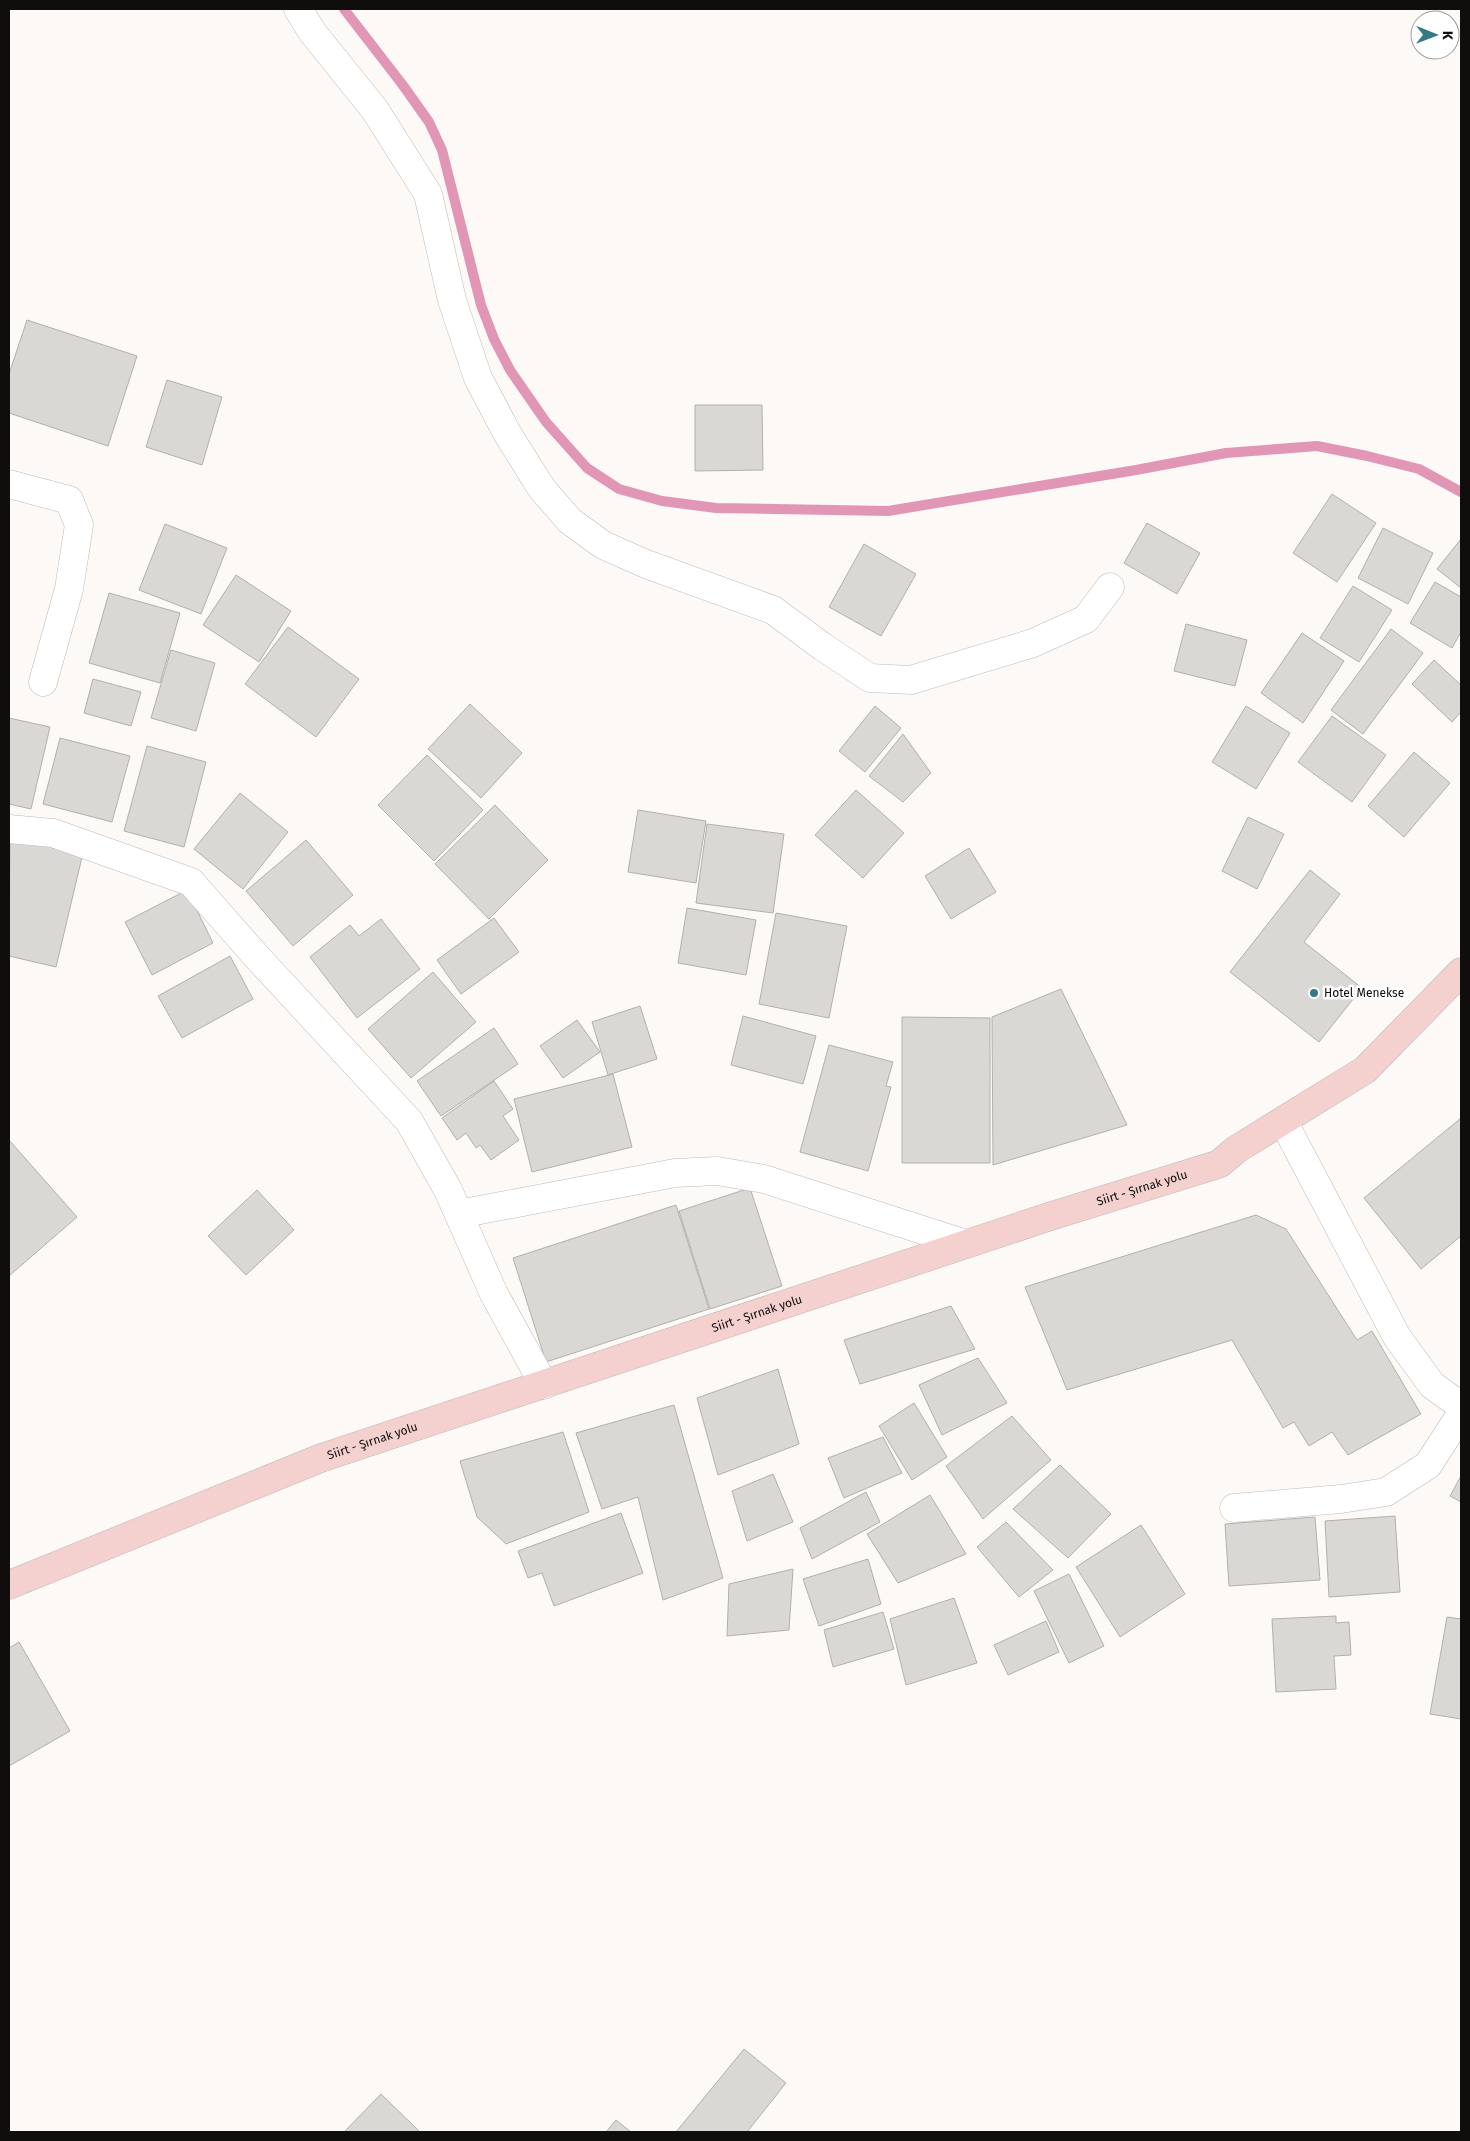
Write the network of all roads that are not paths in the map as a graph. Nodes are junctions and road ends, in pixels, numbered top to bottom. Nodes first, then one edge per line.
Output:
1 (298, 9) edge
2 (9, 484) edge
3 (1110, 587) dead end
4 (43, 682) dead end
5 (9, 829) edge
6 (1461, 972) edge
7 (1283, 1121) junction
8 (459, 1214) junction
9 (966, 1244) junction
10 (544, 1385) junction
11 (1461, 1406) edge
12 (1461, 1414) edge
13 (1234, 1508) dead end
14 (9, 1584) edge

1 - 3 street
2 - 4 street
5 - 8 street
6 - 7 street, Siirt - Şırnak yolu
7 - 9 street, Siirt - Şırnak yolu
7 - 11 street
8 - 9 street
8 - 10 street
9 - 10 street, Siirt - Şırnak yolu
10 - 14 street, Siirt - Şırnak yolu
12 - 13 street

